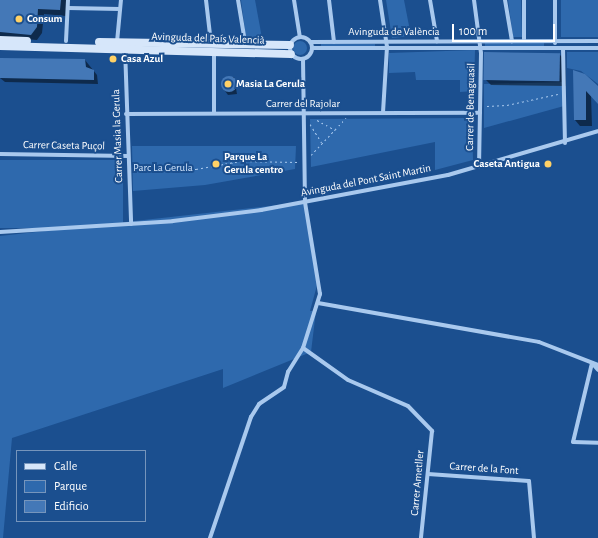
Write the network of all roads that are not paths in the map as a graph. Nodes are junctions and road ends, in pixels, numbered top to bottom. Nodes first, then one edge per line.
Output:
1 (68, 0) edge
2 (121, 0) edge
3 (206, 0) edge
4 (238, 0) edge
5 (294, 0) edge
6 (329, 0) edge
7 (380, 0) edge
8 (430, 0) edge
9 (474, 0) edge
10 (505, 0) edge
11 (524, 0) edge
12 (555, 0) edge
13 (68, 8) junction
14 (120, 9) junction
15 (300, 37) junction
16 (0, 40) edge
17 (66, 41) junction
18 (211, 41) junction
19 (437, 41) junction
20 (477, 41) junction
21 (512, 41) junction
22 (524, 41) junction
23 (598, 41) edge
24 (245, 42) junction
25 (311, 42) junction
26 (334, 42) junction
27 (386, 42) junction
28 (555, 42) junction
29 (122, 44) junction
30 (0, 46) edge
31 (387, 47) junction
32 (479, 47) junction
33 (554, 47) junction
34 (312, 48) junction
35 (563, 48) junction
36 (598, 48) edge
37 (291, 49) junction
38 (214, 50) junction
39 (303, 59) junction
40 (214, 113) junction
41 (304, 113) junction
42 (383, 113) junction
43 (480, 113) junction
44 (126, 114) junction
45 (598, 131) edge
46 (565, 143) junction
47 (0, 154) edge
48 (128, 156) junction
49 (479, 167) junction
50 (305, 202) junction
51 (131, 224) junction
52 (0, 232) edge
53 (318, 304) junction
54 (303, 348) junction
55 (592, 363) junction
56 (598, 365) edge
57 (598, 370) edge
58 (598, 443) edge
59 (428, 474) junction
60 (210, 538) edge
61 (422, 538) edge
62 (534, 538) edge

1 - 13 street
2 - 14 street, Carrer Masia la Gerula
3 - 18 street
4 - 24 street
5 - 15 street
6 - 26 street
7 - 27 street
8 - 19 street
9 - 20 street, Carrer de Benaguasil
10 - 21 street
11 - 22 street
12 - 28 street
13 - 14 street
13 - 17 street
14 - 29 street, Carrer Masia la Gerula
15 - 25 street
15 - 37 street
16 - 17 street, Avinguda del País Valencià
17 - 29 street, Avinguda del País Valencià
18 - 24 street, Avinguda del País Valencià
18 - 29 street, Avinguda del País Valencià
18 - 38 street
19 - 20 street, Avinguda de València
19 - 27 street, Avinguda de València
20 - 21 street, Avinguda de València
20 - 32 street, Carrer de Benaguasil
21 - 22 street, Avinguda de València
22 - 28 street, Avinguda de València
23 - 28 street, Avinguda de València
24 - 37 street, Avinguda del País Valencià
25 - 26 street, Avinguda de València
25 - 34 street
26 - 27 street, Avinguda de València
27 - 31 street
28 - 33 street
29 - 30 street, Avinguda del País Valencià
29 - 38 street, Avinguda del País Valencià
29 - 44 street, Carrer Masia la Gerula
31 - 32 street, Avinguda de València
31 - 34 street, Avinguda de València
31 - 42 street
32 - 33 street, Avinguda de València
32 - 43 street, Carrer de Benaguasil
33 - 35 street, Avinguda de València
34 - 39 street
35 - 36 street, Avinguda de València
35 - 46 street
37 - 38 street, Avinguda del País Valencià
37 - 39 street
38 - 40 street
39 - 41 street
40 - 41 street, Carrer del Rajolar
40 - 44 street, Carrer del Rajolar
41 - 42 street, Carrer del Rajolar
41 - 50 street
42 - 43 street, Carrer del Rajolar
43 - 49 street, Carrer de Benaguasil
44 - 48 street, Carrer Masia la Gerula
45 - 46 street, Avinguda del Pont Saint Martin
46 - 49 street, Avinguda del Pont Saint Martin
47 - 48 street, Carrer Caseta Puçol
48 - 51 street, Carrer Masia la Gerula
49 - 50 street, Avinguda del Pont Saint Martin
50 - 51 street, Avinguda del Pont Saint Martin
50 - 53 street
51 - 52 street, Avinguda del Pont Saint Martin
53 - 54 street
53 - 55 street
54 - 59 street, Carrer Ametller
54 - 60 street
55 - 56 street
55 - 57 street
55 - 58 street
59 - 61 street, Carrer Ametller
59 - 62 street, Carrer de la Font

